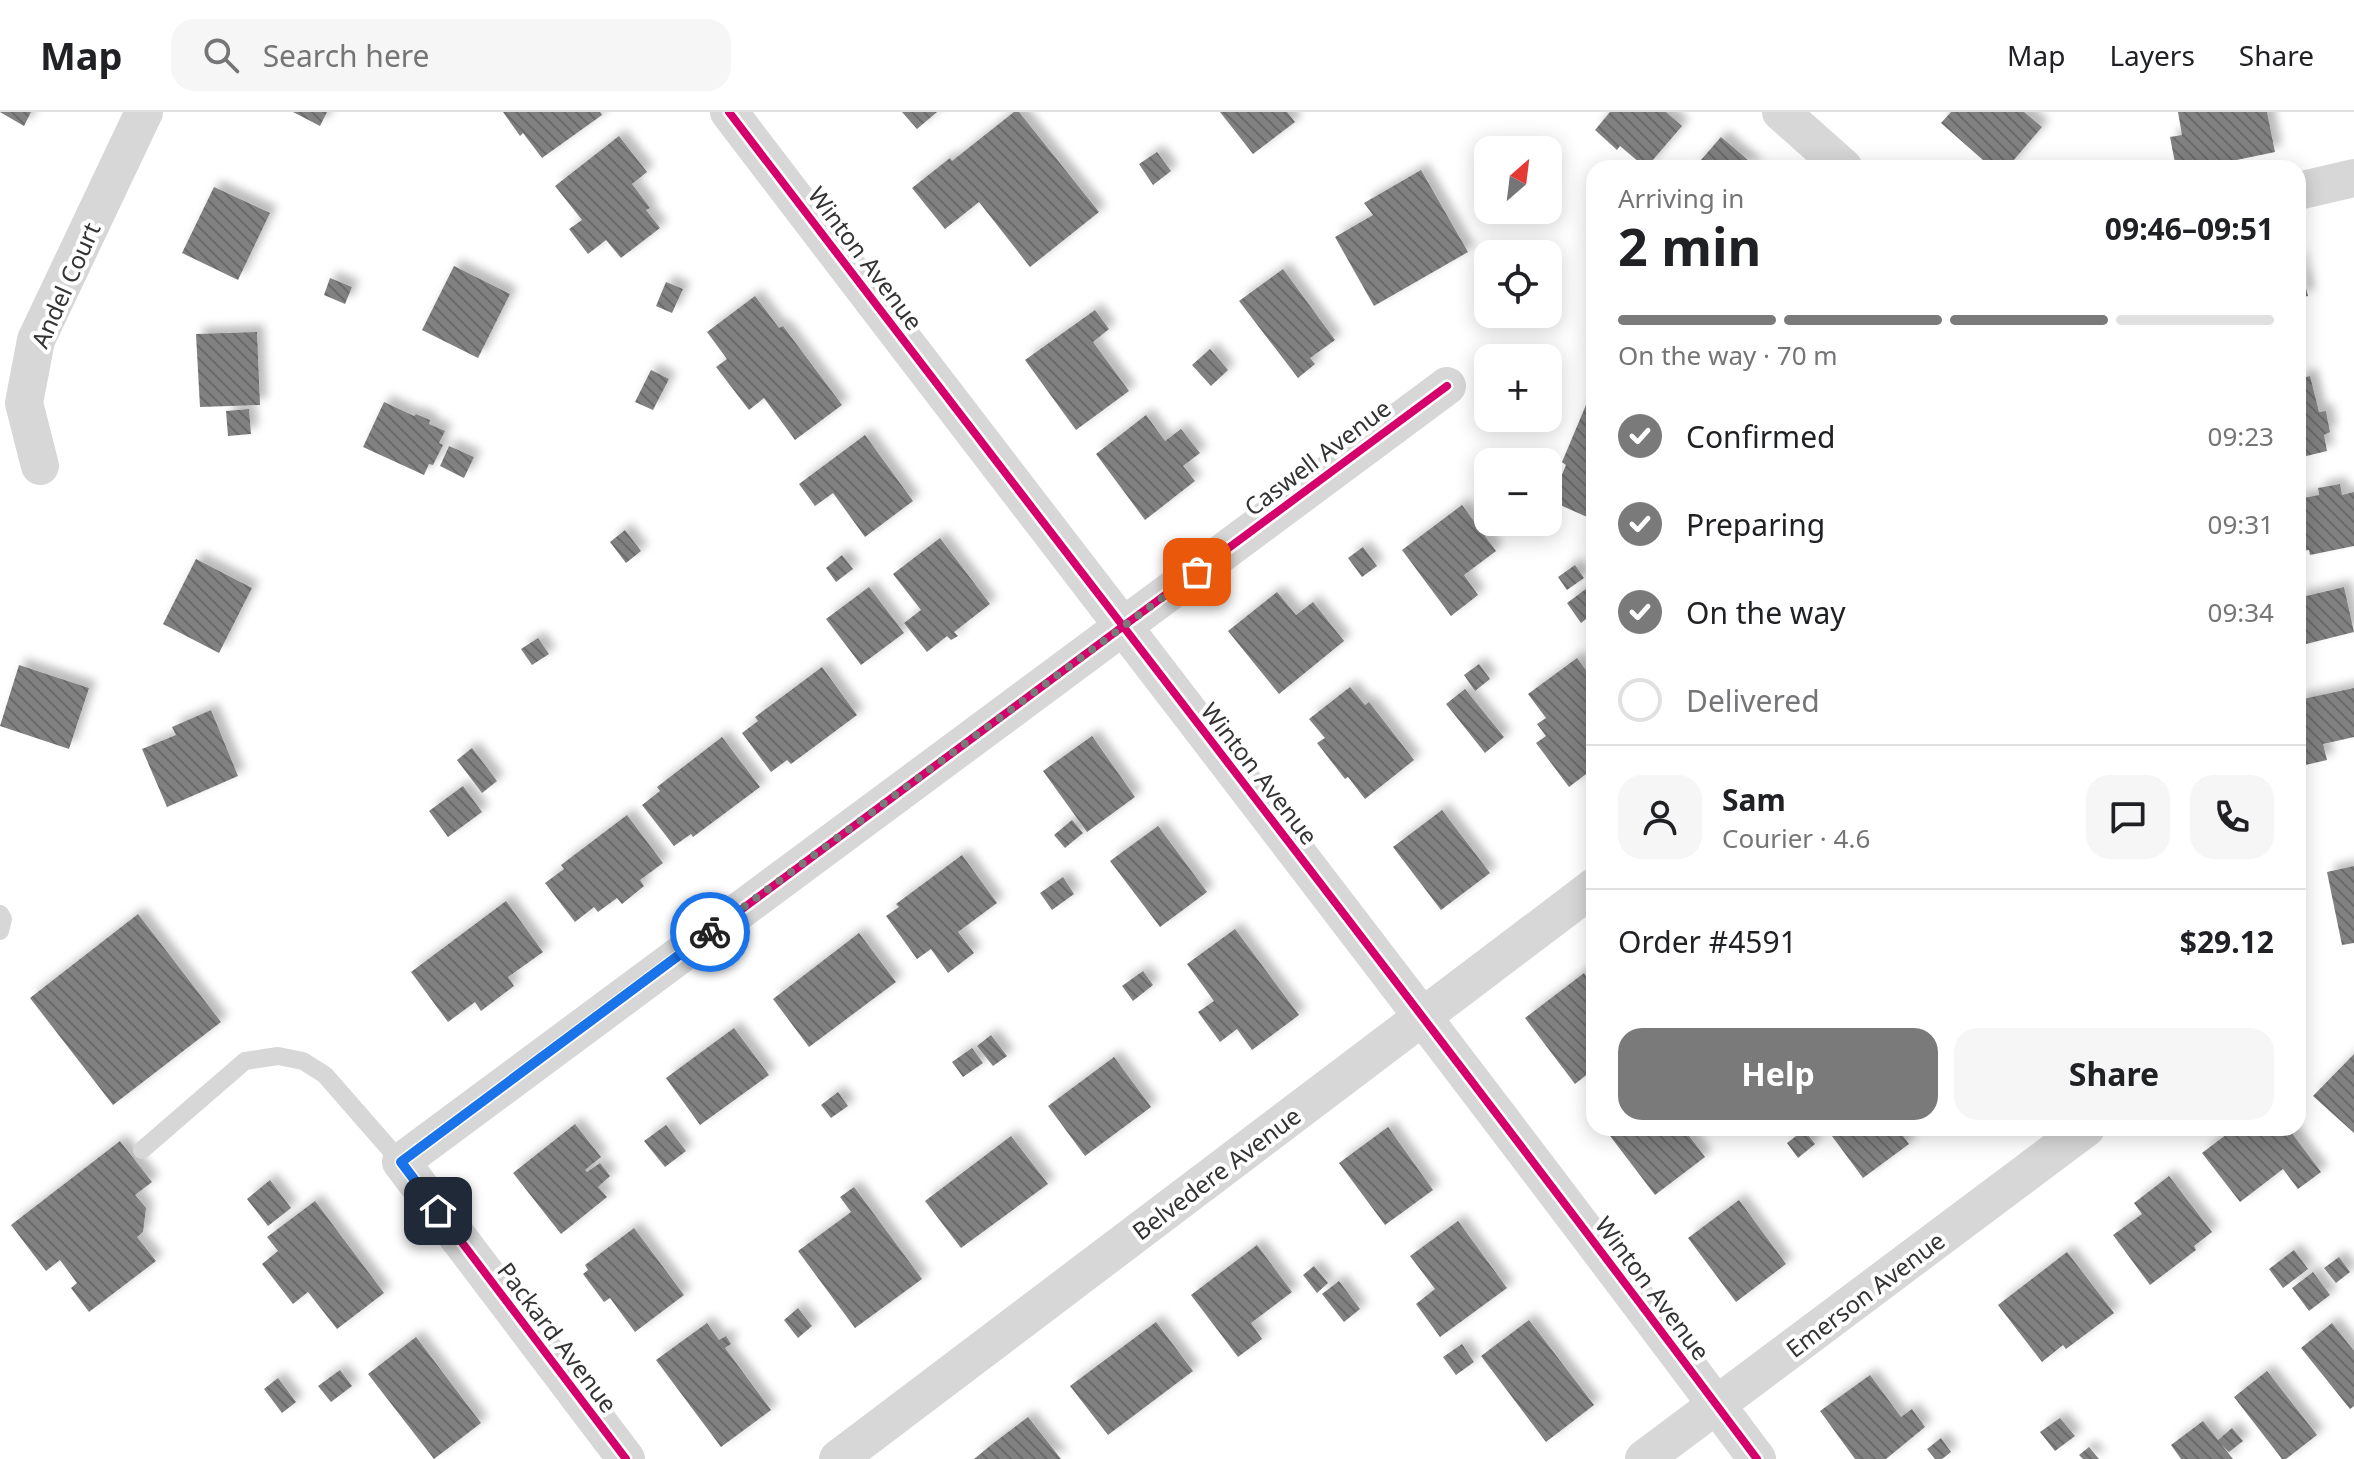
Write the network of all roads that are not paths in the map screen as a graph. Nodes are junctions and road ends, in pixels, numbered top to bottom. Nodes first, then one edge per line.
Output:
1 (144, 112) edge
2 (729, 112) edge
3 (1781, 112) edge
4 (1835, 160) edge
5 (2354, 178) edge
6 (2306, 189) edge
7 (1447, 386) dead end
8 (40, 466) dead end
9 (1122, 627) junction
10 (1586, 893) edge
11 (0, 914) edge
12 (0, 931) edge
13 (1423, 1016) junction
14 (2075, 1136) edge
15 (142, 1150) dead end
16 (401, 1162) junction
17 (1716, 1405) junction
18 (626, 1459) edge
19 (838, 1459) edge
20 (1644, 1459) edge
21 (1757, 1459) edge

1 - 8 street, Andel Court
2 - 9 street, Winton Avenue
3 - 4 street
5 - 6 street
7 - 9 street, Caswell Avenue
9 - 13 street, Winton Avenue
9 - 16 street, Caswell Avenue
10 - 13 street, Belvedere Avenue
11 - 12 lane
13 - 17 street, Winton Avenue
13 - 19 street, Belvedere Avenue
14 - 17 street, Emerson Avenue
15 - 16 lane
16 - 18 street, Packard Avenue
17 - 20 street, Emerson Avenue
17 - 21 street, Winton Avenue

